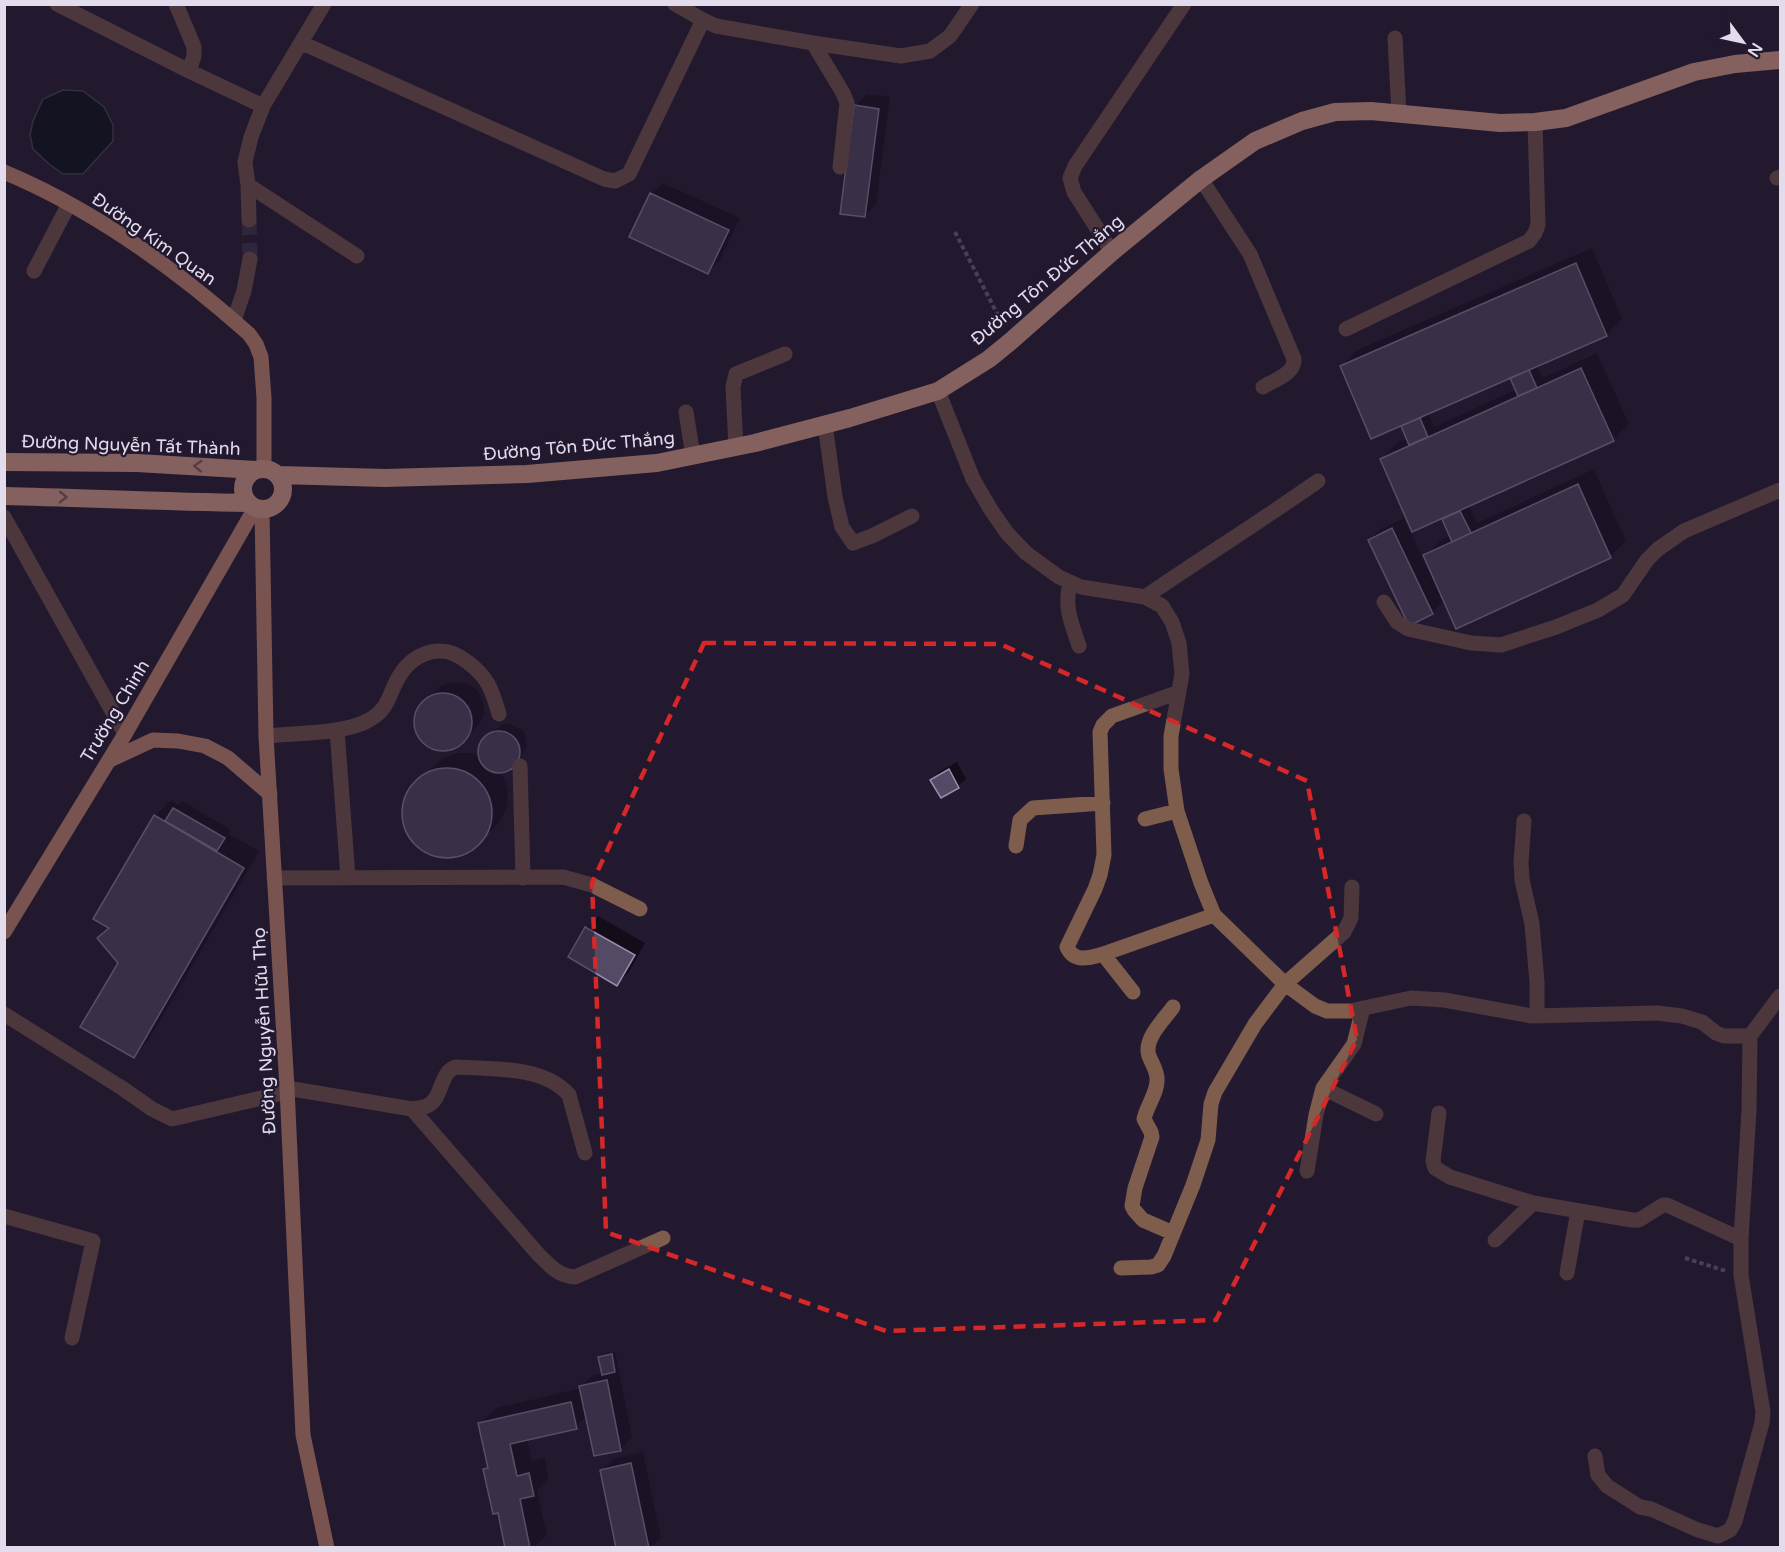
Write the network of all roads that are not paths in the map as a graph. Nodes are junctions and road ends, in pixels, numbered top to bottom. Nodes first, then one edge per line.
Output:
1 (57, 4) edge
2 (176, 4) edge
3 (324, 4) edge
4 (675, 4) edge
5 (972, 4) edge
6 (1184, 4) edge
7 (703, 20) junction
8 (1395, 39) dead end
9 (302, 43) junction
10 (813, 43) junction
11 (1780, 60) edge
12 (189, 71) junction
13 (263, 106) junction
14 (1399, 114) junction
15 (1535, 122) junction
16 (840, 167) dead end
17 (4, 172) edge
18 (1201, 179) junction
19 (248, 185) junction
20 (69, 204) junction
21 (249, 220) tunnel mouth
22 (1112, 252) junction
23 (357, 256) dead end
24 (250, 259) tunnel mouth
25 (34, 271) dead end
26 (234, 320) junction
27 (1346, 329) dead end
28 (784, 354) dead end
29 (1263, 387) dead end
30 (938, 391) junction
31 (686, 412) dead end
32 (825, 424) junction
33 (736, 447) junction
34 (693, 456) junction
35 (4, 462) edge
36 (266, 471) junction
37 (1318, 481) dead end
38 (1780, 490) edge
39 (4, 496) edge
40 (255, 507) junction
41 (912, 516) dead end
42 (4, 517) edge
43 (1070, 582) junction
44 (1145, 597) junction
45 (1383, 603) dead end
46 (1079, 646) dead end
47 (1179, 692) junction
48 (499, 714) dead end
49 (337, 730) junction
50 (126, 734) junction
51 (266, 736) junction
52 (110, 759) junction
53 (520, 766) dead end
54 (270, 794) junction
55 (1103, 803) junction
56 (1177, 810) junction
57 (1145, 819) dead end
58 (1524, 821) dead end
59 (1016, 846) dead end
60 (274, 878) junction
61 (348, 878) junction
62 (523, 878) junction
63 (1352, 887) dead end
64 (640, 909) dead end
65 (1214, 915) junction
66 (4, 932) edge
67 (1102, 954) junction
68 (1285, 984) junction
69 (1133, 992) dead end
70 (1780, 996) edge
71 (1173, 1007) dead end
72 (1363, 1008) junction
73 (4, 1014) edge
74 (1537, 1016) junction
75 (1750, 1036) junction
76 (1323, 1088) junction
77 (287, 1090) junction
78 (411, 1108) junction
79 (1439, 1113) dead end
80 (1377, 1114) dead end
81 (585, 1153) dead end
82 (1308, 1171) dead end
83 (1533, 1203) junction
84 (1578, 1211) junction
85 (4, 1216) edge
86 (1173, 1233) junction
87 (663, 1238) dead end
88 (1741, 1239) junction
89 (1495, 1240) dead end
90 (1121, 1268) dead end
91 (1567, 1273) dead end
92 (72, 1338) dead end
93 (1595, 1456) dead end
94 (327, 1548) edge

1 - 12 street
2 - 12 street
3 - 9 street
4 - 7 street
5 - 10 street
6 - 22 street
7 - 9 street
7 - 10 street
8 - 14 street
9 - 13 street
10 - 16 street
11 - 15 highway, Đường Tôn Đức Thắng
12 - 13 street
13 - 19 street
14 - 15 highway, Đường Tôn Đức Thắng
14 - 18 highway, Đường Tôn Đức Thắng
15 - 27 street
17 - 20 main road, Đường Kim Quan
18 - 22 highway, Đường Tôn Đức Thắng
18 - 29 street
19 - 21 street
19 - 23 street
20 - 25 street
20 - 26 main road, Đường Kim Quan
22 - 30 highway, Đường Tôn Đức Thắng
24 - 26 street
26 - 36 main road, Đường Kim Quan
28 - 33 street
30 - 32 highway, Đường Tôn Đức Thắng
30 - 43 street
31 - 34 street
32 - 33 highway, Đường Tôn Đức Thắng
32 - 41 street
33 - 34 highway, Đường Tôn Đức Thắng
34 - 36 highway, Đường Tôn Đức Thắng
36 -> 35 highway, Đường Nguyễn Tất Thành
36 - 40 highway
36 - 40 highway
37 - 44 street
38 - 45 street
39 -> 40 highway
40 - 50 main road, Trường Chinh
40 - 51 main road, Đường Nguyễn Hữu Thọ
42 - 50 street
43 - 44 street
43 - 46 street
44 - 47 street
47 - 55 street
47 - 56 street
48 - 49 street
49 - 51 street
49 - 61 street
50 - 52 main road, Trường Chinh
51 - 54 main road, Đường Nguyễn Hữu Thọ
52 - 54 main road
52 - 66 main road, Trường Chinh
53 - 62 street
54 - 60 main road, Đường Nguyễn Hữu Thọ
55 - 59 street
55 - 67 street
56 - 57 street
56 - 65 street
58 - 74 street
60 - 61 street
60 - 77 main road, Đường Nguyễn Hữu Thọ
61 - 62 street
62 - 64 street
63 - 68 street
65 - 67 street
65 - 68 street
67 - 69 street
68 - 72 street
68 - 86 street
70 - 75 street
71 - 86 street
72 - 74 street
72 - 76 street
73 - 77 street
74 - 75 street
75 - 88 street
76 - 80 street
76 - 82 street
77 - 78 street
77 - 94 main road, Đường Nguyễn Hữu Thọ
78 - 81 street
78 - 87 street
79 - 83 street
83 - 84 street
83 - 89 street
84 - 88 street
84 - 91 street
85 - 92 street
86 - 90 street
88 - 93 street

